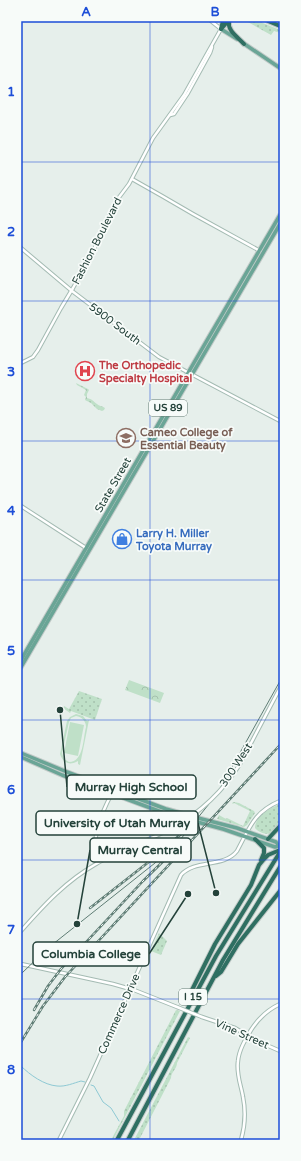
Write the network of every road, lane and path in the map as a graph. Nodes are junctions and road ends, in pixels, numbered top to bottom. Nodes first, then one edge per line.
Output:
1 (211, 21) edge
2 (223, 21) edge
3 (229, 21) edge
4 (268, 21) edge
5 (280, 26) edge
6 (222, 29) junction
7 (244, 44) junction
8 (280, 68) edge
9 (132, 179) junction
10 (280, 215) edge
11 (280, 224) edge
12 (21, 248) edge
13 (262, 251) junction
14 (72, 291) junction
15 (21, 364) edge
16 (190, 374) junction
17 (280, 421) edge
18 (21, 506) edge
19 (88, 549) junction
20 (21, 660) edge
21 (21, 667) edge
22 (280, 688) edge
23 (21, 753) edge
24 (21, 757) edge
25 (44, 766) junction
26 (112, 793) junction
27 (280, 801) edge
28 (280, 826) edge
29 (248, 831) junction
30 (246, 836) junction
31 (254, 839) junction
32 (268, 839) junction
33 (280, 848) edge
34 (97, 863) junction
35 (260, 865) junction
36 (280, 866) edge
37 (280, 891) edge
38 (21, 931) edge
39 (21, 964) edge
40 (214, 977) junction
41 (130, 989) junction
42 (280, 1004) edge
43 (189, 1005) junction
44 (248, 1036) junction
45 (280, 1051) edge
46 (59, 1140) edge
47 (117, 1140) edge
48 (128, 1140) edge
49 (240, 1140) edge

1 - 6 street
2 - 6 highway
3 - 6 highway
3 - 7 highway
4 - 5 highway
6 - 7 main road
6 - 9 street, Fashion Boulevard
7 - 8 main road
9 - 13 street
9 - 14 street, Fashion Boulevard
10 - 13 main road, State Street / US 89
11 - 13 main road, State Street / US 89
12 - 14 street, 5900 South
13 - 16 main road, State Street / US 89
14 - 15 street, Fashion Boulevard
14 - 16 street, 5900 South
16 - 17 street, 5900 South
16 - 19 main road, State Street / US 89
18 - 19 street
19 - 20 main road, State Street / US 89
19 - 21 main road, State Street / US 89
22 - 34 street, 300 West, bridge
23 - 25 main road
24 - 25 main road
25 - 26 main road
25 - 29 main road
26 - 30 main road
26 - 34 street
27 - 29 street, Commerce Drive
28 - 32 highway
29 - 30 street, Commerce Drive
29 - 32 main road
30 - 31 main road
30 - 41 street, Commerce Drive
31 - 33 main road
31 - 35 highway
32 - 33 main road
33 - 35 highway
33 - 43 highway, I 15
34 - 38 street, 300 West
35 - 43 highway
36 - 40 highway, I 15
37 - 40 highway
39 - 41 street, Vine Street
40 - 48 highway, I 15
41 - 44 street, Vine Street, bridge
41 - 46 street, Commerce Drive
42 - 44 street
43 - 47 highway, I 15
44 - 45 street, Vine Street
44 - 49 street

